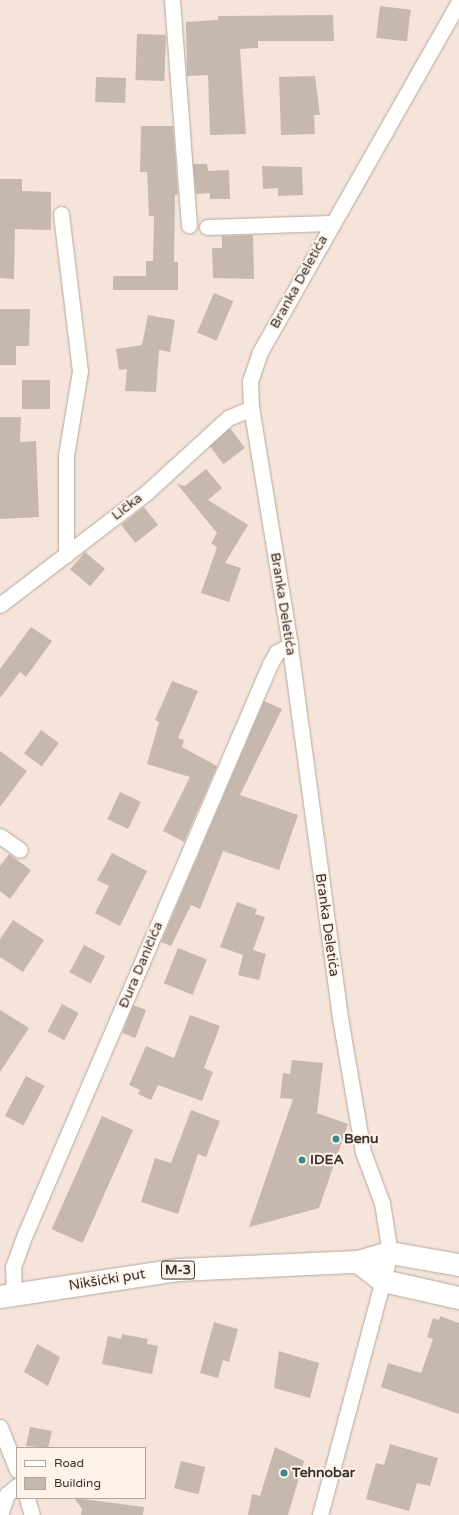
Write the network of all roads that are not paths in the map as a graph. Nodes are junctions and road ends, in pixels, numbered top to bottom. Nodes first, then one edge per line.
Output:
1 (172, 0) edge
2 (454, 2) edge
3 (61, 214) dead end
4 (331, 223) junction
5 (189, 225) dead end
6 (207, 227) dead end
7 (251, 408) junction
8 (66, 555) junction
9 (0, 605) edge
10 (290, 645) junction
11 (0, 836) edge
12 (20, 850) dead end
13 (390, 1253) junction
14 (358, 1262) junction
15 (459, 1265) edge
16 (383, 1281) junction
17 (7, 1296) edge
18 (459, 1298) edge
19 (0, 1427) edge
20 (16, 1467) edge
21 (16, 1487) edge
22 (27, 1499) edge
23 (0, 1515) edge
24 (32, 1515) edge
25 (320, 1515) edge

1 - 5 street
2 - 4 street, Branka Deletića
3 - 8 street
4 - 6 street
4 - 7 street, Branka Deletića
7 - 8 street, Lička
7 - 10 street, Branka Deletića
8 - 9 street, Lička
10 - 13 street, Branka Deletića
10 - 17 street, Đura Daničića
11 - 12 street
13 - 14 main road, Nikšićki put / M-3
13 - 15 main road, Nikšićki put / M-3
13 - 16 street
14 - 16 main road
14 - 17 main road, Nikšićki put / M-3
16 - 18 main road
16 - 25 street
19 - 20 street
21 - 23 street
22 - 24 street

